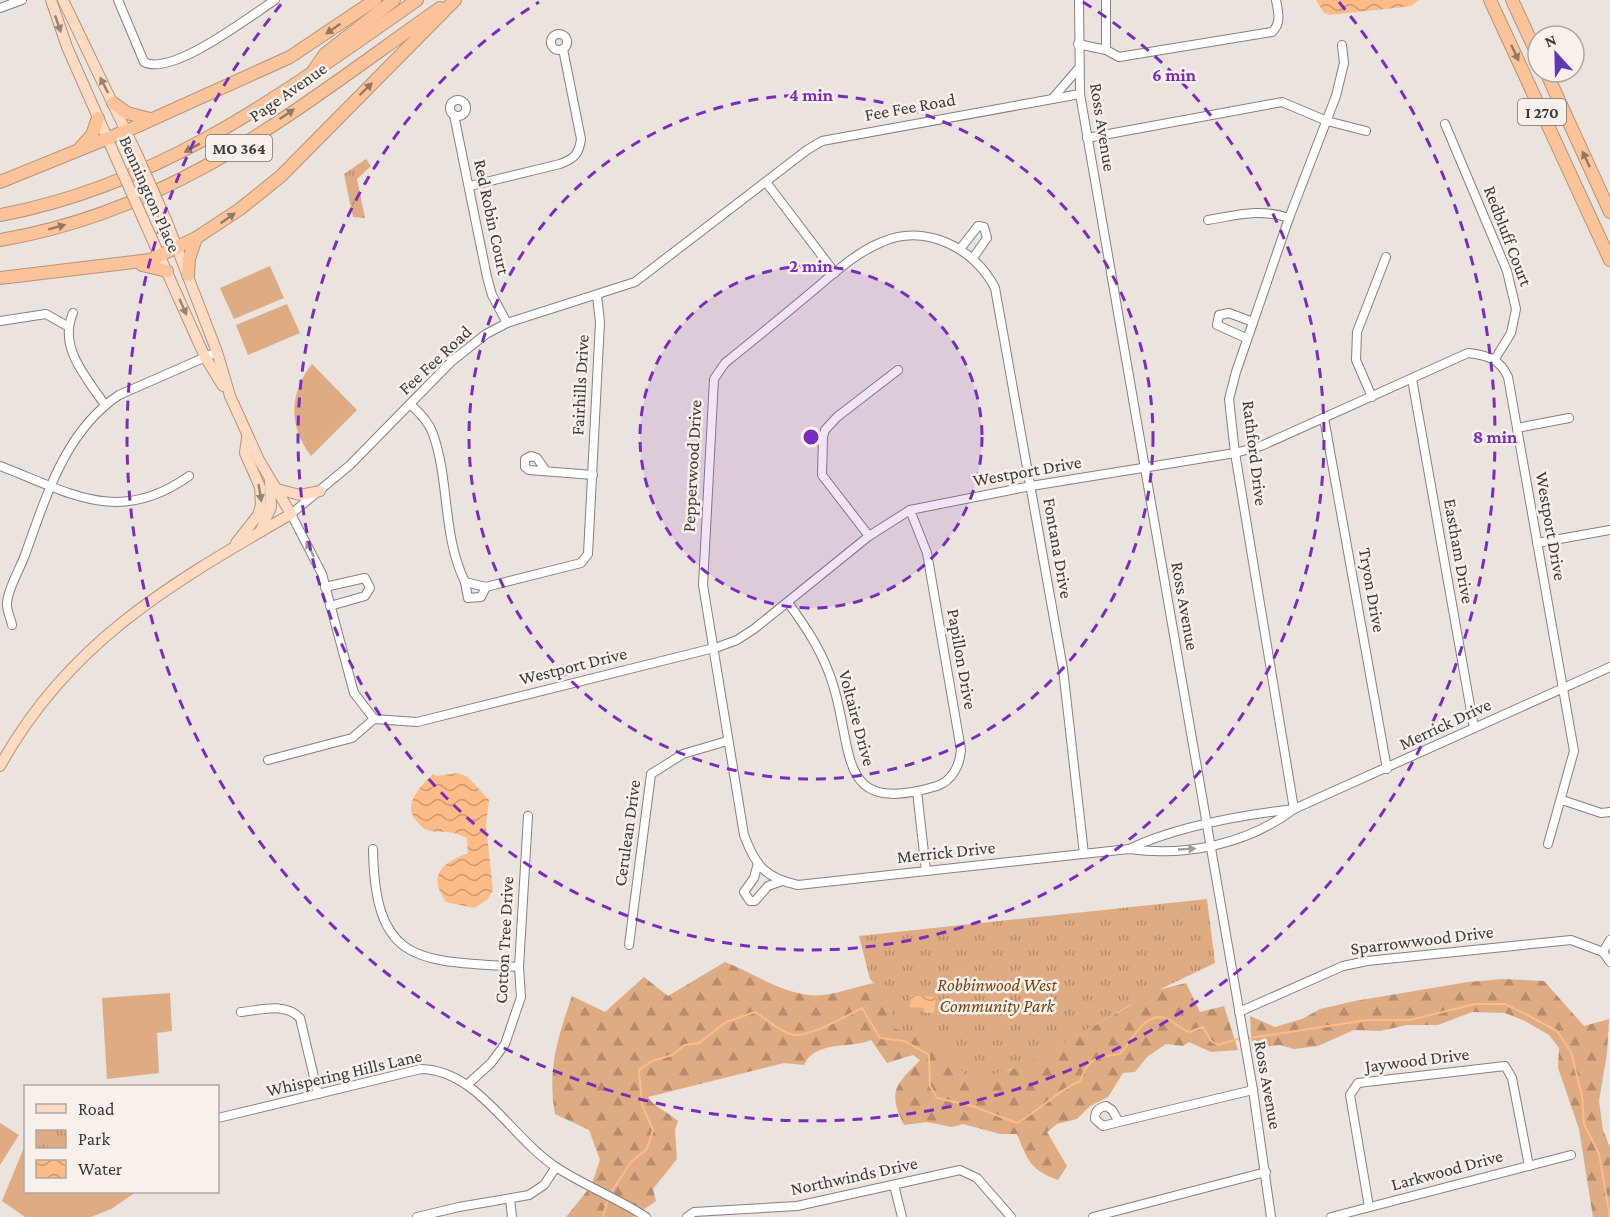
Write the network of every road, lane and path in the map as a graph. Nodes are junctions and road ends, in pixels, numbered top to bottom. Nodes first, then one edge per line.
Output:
1 (21, 0) edge
2 (51, 0) edge
3 (63, 0) edge
4 (118, 0) edge
5 (275, 0) edge
6 (375, 0) edge
7 (394, 0) edge
8 (417, 0) edge
9 (453, 0) edge
10 (1079, 0) edge
11 (1106, 0) edge
12 (1276, 0) edge
13 (1490, 0) edge
14 (1512, 0) edge
15 (0, 8) edge
16 (1526, 30) edge
17 (1078, 44) junction
18 (1342, 45) dead end
19 (563, 49) dead end
20 (1106, 50) junction
21 (1078, 69) junction
22 (310, 76) junction
23 (1551, 84) edge
24 (1080, 94) junction
25 (1053, 98) junction
26 (113, 103) junction
27 (454, 115) dead end
28 (98, 118) junction
29 (152, 119) junction
30 (1327, 121) junction
31 (1445, 124) dead end
32 (126, 130) junction
33 (1366, 131) dead end
34 (107, 138) junction
35 (1088, 138) junction
36 (78, 150) junction
37 (0, 182) edge
38 (766, 182) junction
39 (470, 186) junction
40 (1610, 212) edge
41 (0, 215) edge
42 (1289, 218) junction
43 (1208, 220) dead end
44 (196, 238) junction
45 (0, 240) edge
46 (178, 248) junction
47 (960, 249) junction
48 (160, 256) junction
49 (1386, 257) dead end
50 (973, 258) junction
51 (1610, 260) edge
52 (129, 263) junction
53 (167, 271) junction
54 (835, 273) junction
55 (188, 275) junction
56 (0, 278) edge
57 (597, 296) junction
58 (73, 313) dead end
59 (0, 321) edge
60 (1253, 322) junction
61 (507, 323) junction
62 (67, 326) junction
63 (1246, 338) junction
64 (217, 352) junction
65 (205, 357) junction
66 (1495, 359) junction
67 (898, 370) dead end
68 (1412, 379) junction
69 (230, 396) junction
70 (1372, 397) junction
71 (105, 405) junction
72 (411, 405) junction
73 (1324, 418) junction
74 (1569, 418) dead end
75 (1517, 428) junction
76 (247, 437) junction
77 (1236, 453) junction
78 (0, 466) edge
79 (1144, 467) junction
80 (546, 471) dead end
81 (593, 475) junction
82 (189, 476) dead end
83 (270, 478) junction
84 (51, 485) junction
85 (1031, 486) junction
86 (277, 489) junction
87 (320, 491) junction
88 (910, 510) junction
89 (291, 514) junction
90 (1610, 530) edge
91 (260, 532) junction
92 (869, 536) junction
93 (1537, 543) junction
94 (231, 549) junction
95 (465, 582) junction
96 (325, 587) junction
97 (486, 587) junction
98 (789, 604) junction
99 (330, 606) junction
100 (12, 625) dead end
101 (713, 648) junction
102 (1610, 667) edge
103 (1562, 689) junction
104 (375, 719) junction
105 (1474, 728) junction
106 (727, 741) junction
107 (268, 760) dead end
108 (0, 766) edge
109 (1387, 769) junction
110 (917, 791) junction
111 (1562, 800) junction
112 (1294, 809) junction
113 (1610, 812) edge
114 (528, 816) dead end
115 (1206, 825) junction
116 (1548, 844) dead end
117 (1211, 848) junction
118 (373, 849) dead end
119 (1129, 849) junction
120 (1084, 854) junction
121 (758, 863) junction
122 (926, 871) junction
123 (769, 874) joint
124 (782, 881) junction
125 (1610, 940) edge
126 (629, 945) dead end
127 (1603, 952) junction
128 (1610, 962) edge
129 (519, 967) junction
130 (241, 1012) dead end
131 (1239, 1012) junction
132 (468, 1084) junction
133 (1253, 1090) junction
134 (318, 1094) junction
135 (219, 1118) edge
136 (1119, 1122) dead end
137 (1571, 1155) dead end
138 (1529, 1166) junction
139 (556, 1167) junction
140 (1266, 1172) junction
141 (894, 1185) junction
142 (510, 1199) junction
143 (1369, 1207) junction
144 (1010, 1216) edge
145 (417, 1217) edge
146 (512, 1217) edge
147 (646, 1217) edge
148 (687, 1217) edge
149 (902, 1217) edge
150 (1093, 1217) edge
151 (1271, 1217) edge
152 (1331, 1217) edge

1 - 15 street
2 -> 28 main road, Bennington Place
26 -> 3 main road, Bennington Place
4 - 5 street
6 -> 29 highway
7 - 22 highway
8 - 22 highway, Page Avenue / MO 364
44 -> 9 highway
45 -> 9 highway, Page Avenue / MO 364
10 - 17 street, Ross Avenue
11 - 20 street
12 - 20 street
13 -> 51 highway, I 270
14 - 16 highway
17 - 20 street
17 - 21 street, Ross Avenue
18 - 30 street, Rathford Drive
19 - 39 street
21 - 24 street, Ross Avenue
21 - 25 street
22 -> 41 highway, Page Avenue / MO 364
40 -> 23 highway, I 270
24 - 25 street, Fee Fee Road
24 - 35 street, Ross Avenue
25 - 38 street, Fee Fee Road
26 - 29 highway
26 - 32 main road, Bennington Place
27 - 39 street, Red Robin Court
28 - 34 main road, Bennington Place
28 - 36 highway
29 - 32 highway
30 - 33 street
30 - 35 street
30 - 42 street, Rathford Drive
31 - 66 street, Redbluff Court
32 - 34 highway
32 - 46 main road, Bennington Place, bridge
34 - 36 highway
34 - 48 main road, Bennington Place, bridge
35 - 79 street, Ross Avenue
36 - 37 highway
38 - 54 street
38 - 57 street, Fee Fee Road
39 - 61 street, Red Robin Court
42 - 43 street
42 - 60 street, Rathford Drive
44 - 46 highway
44 - 55 highway
46 - 48 highway
46 - 55 main road, Bennington Place
47 - 50 street, Pepperwood Drive
47 - 50 street
47 - 54 street, Pepperwood Drive
48 - 52 highway
48 - 53 main road, Bennington Place
49 - 70 street
50 - 85 street, Fontana Drive
52 - 53 highway
52 - 56 highway
53 -> 65 main road, Bennington Place
54 - 101 street, Pepperwood Drive
55 - 64 main road, Bennington Place
57 - 61 street, Fee Fee Road
57 - 81 street, Fairhills Drive
58 - 62 street
59 - 62 street
60 - 63 street, Rathford Drive
60 - 63 street
61 - 72 street, Fee Fee Road
62 - 71 street
63 - 77 street, Rathford Drive
64 - 65 street
64 - 69 main road, Bennington Place
65 - 69 main road, Bennington Place
65 - 71 street
66 - 68 street, Westport Drive
66 - 75 street, Westport Drive
67 - 92 street
68 - 70 street, Westport Drive
68 - 105 street, Eastham Drive
69 - 76 main road, Bennington Place
70 - 73 street, Westport Drive
71 - 84 street
72 - 87 street, Fee Fee Road
72 - 95 street
73 - 77 street, Westport Drive
73 - 109 street, Tryon Drive
74 - 75 street
75 - 93 street, Westport Drive
76 - 83 main road, Bennington Place
76 -> 94 main road
77 - 79 street, Westport Drive
77 - 112 street, Rathford Drive
78 - 84 street
79 - 85 street, Westport Drive
79 - 115 street, Ross Avenue
80 - 81 street
81 - 97 street, Fairhills Drive
82 - 84 street
83 - 86 main road, Bennington Place
83 - 91 main road
84 - 100 street
85 - 88 street, Westport Drive
85 - 120 street, Fontana Drive
86 - 87 main road
86 - 89 main road, Bennington Place
87 - 89 street, Fee Fee Road
88 - 92 street, Westport Drive
88 - 110 street, Papillon Drive
89 - 91 main road, Fee Fee Road
96 -> 89 street
90 - 93 street
91 - 94 main road, Fee Fee Road
92 - 98 street, Westport Drive
93 - 103 street, Westport Drive
94 - 108 main road, Fee Fee Road
95 - 97 street, Fairhills Drive
95 - 97 street
96 - 99 street
96 - 99 street
98 - 101 street, Westport Drive
98 - 110 street, Voltaire Drive
99 - 104 street
101 - 104 street, Westport Drive
101 - 106 street, Pepperwood Drive
102 - 103 street, Merrick Drive
103 - 105 street, Merrick Drive
103 - 111 street, Westport Drive
104 - 107 street
105 - 109 street, Merrick Drive
106 - 121 street, Pepperwood Drive
106 - 126 street, Cerulean Drive
109 - 112 street, Merrick Drive
110 - 122 street
111 - 113 street
111 - 116 street
112 - 115 street, Merrick Drive
112 - 117 street, Merrick Drive
114 - 129 street, Cotton Tree Drive
115 - 117 street, Ross Avenue
115 - 119 street, Merrick Drive
119 -> 117 street, Merrick Drive
117 - 131 street, Ross Avenue
118 - 129 street
119 - 120 street, Merrick Drive
120 - 122 street, Merrick Drive
121 - 123 street, Pepperwood Drive
121 - 124 street
122 - 124 street, Merrick Drive
123 - 124 street, Merrick Drive
125 - 127 street
127 - 128 street
127 - 131 street, Sparrowwood Drive
129 - 132 street, Cotton Tree Drive
130 - 134 street
131 - 133 street, Ross Avenue
132 - 134 street, Whispering Hills Lane
132 - 139 street, Whispering Hills Lane
133 - 136 street
133 - 140 street, Ross Avenue
134 - 135 street, Whispering Hills Lane
137 - 138 street, Larkwood Drive
138 - 143 street, Larkwood Drive
138 - 143 street, Jaywood Drive
139 - 142 street
139 - 147 street, Whispering Hills Lane
140 - 150 street
140 - 151 street, Ross Avenue
141 - 144 street, Northwinds Drive
141 - 148 street, Northwinds Drive
141 - 149 street
142 - 145 street
142 - 146 street
143 - 152 street, Larkwood Drive

